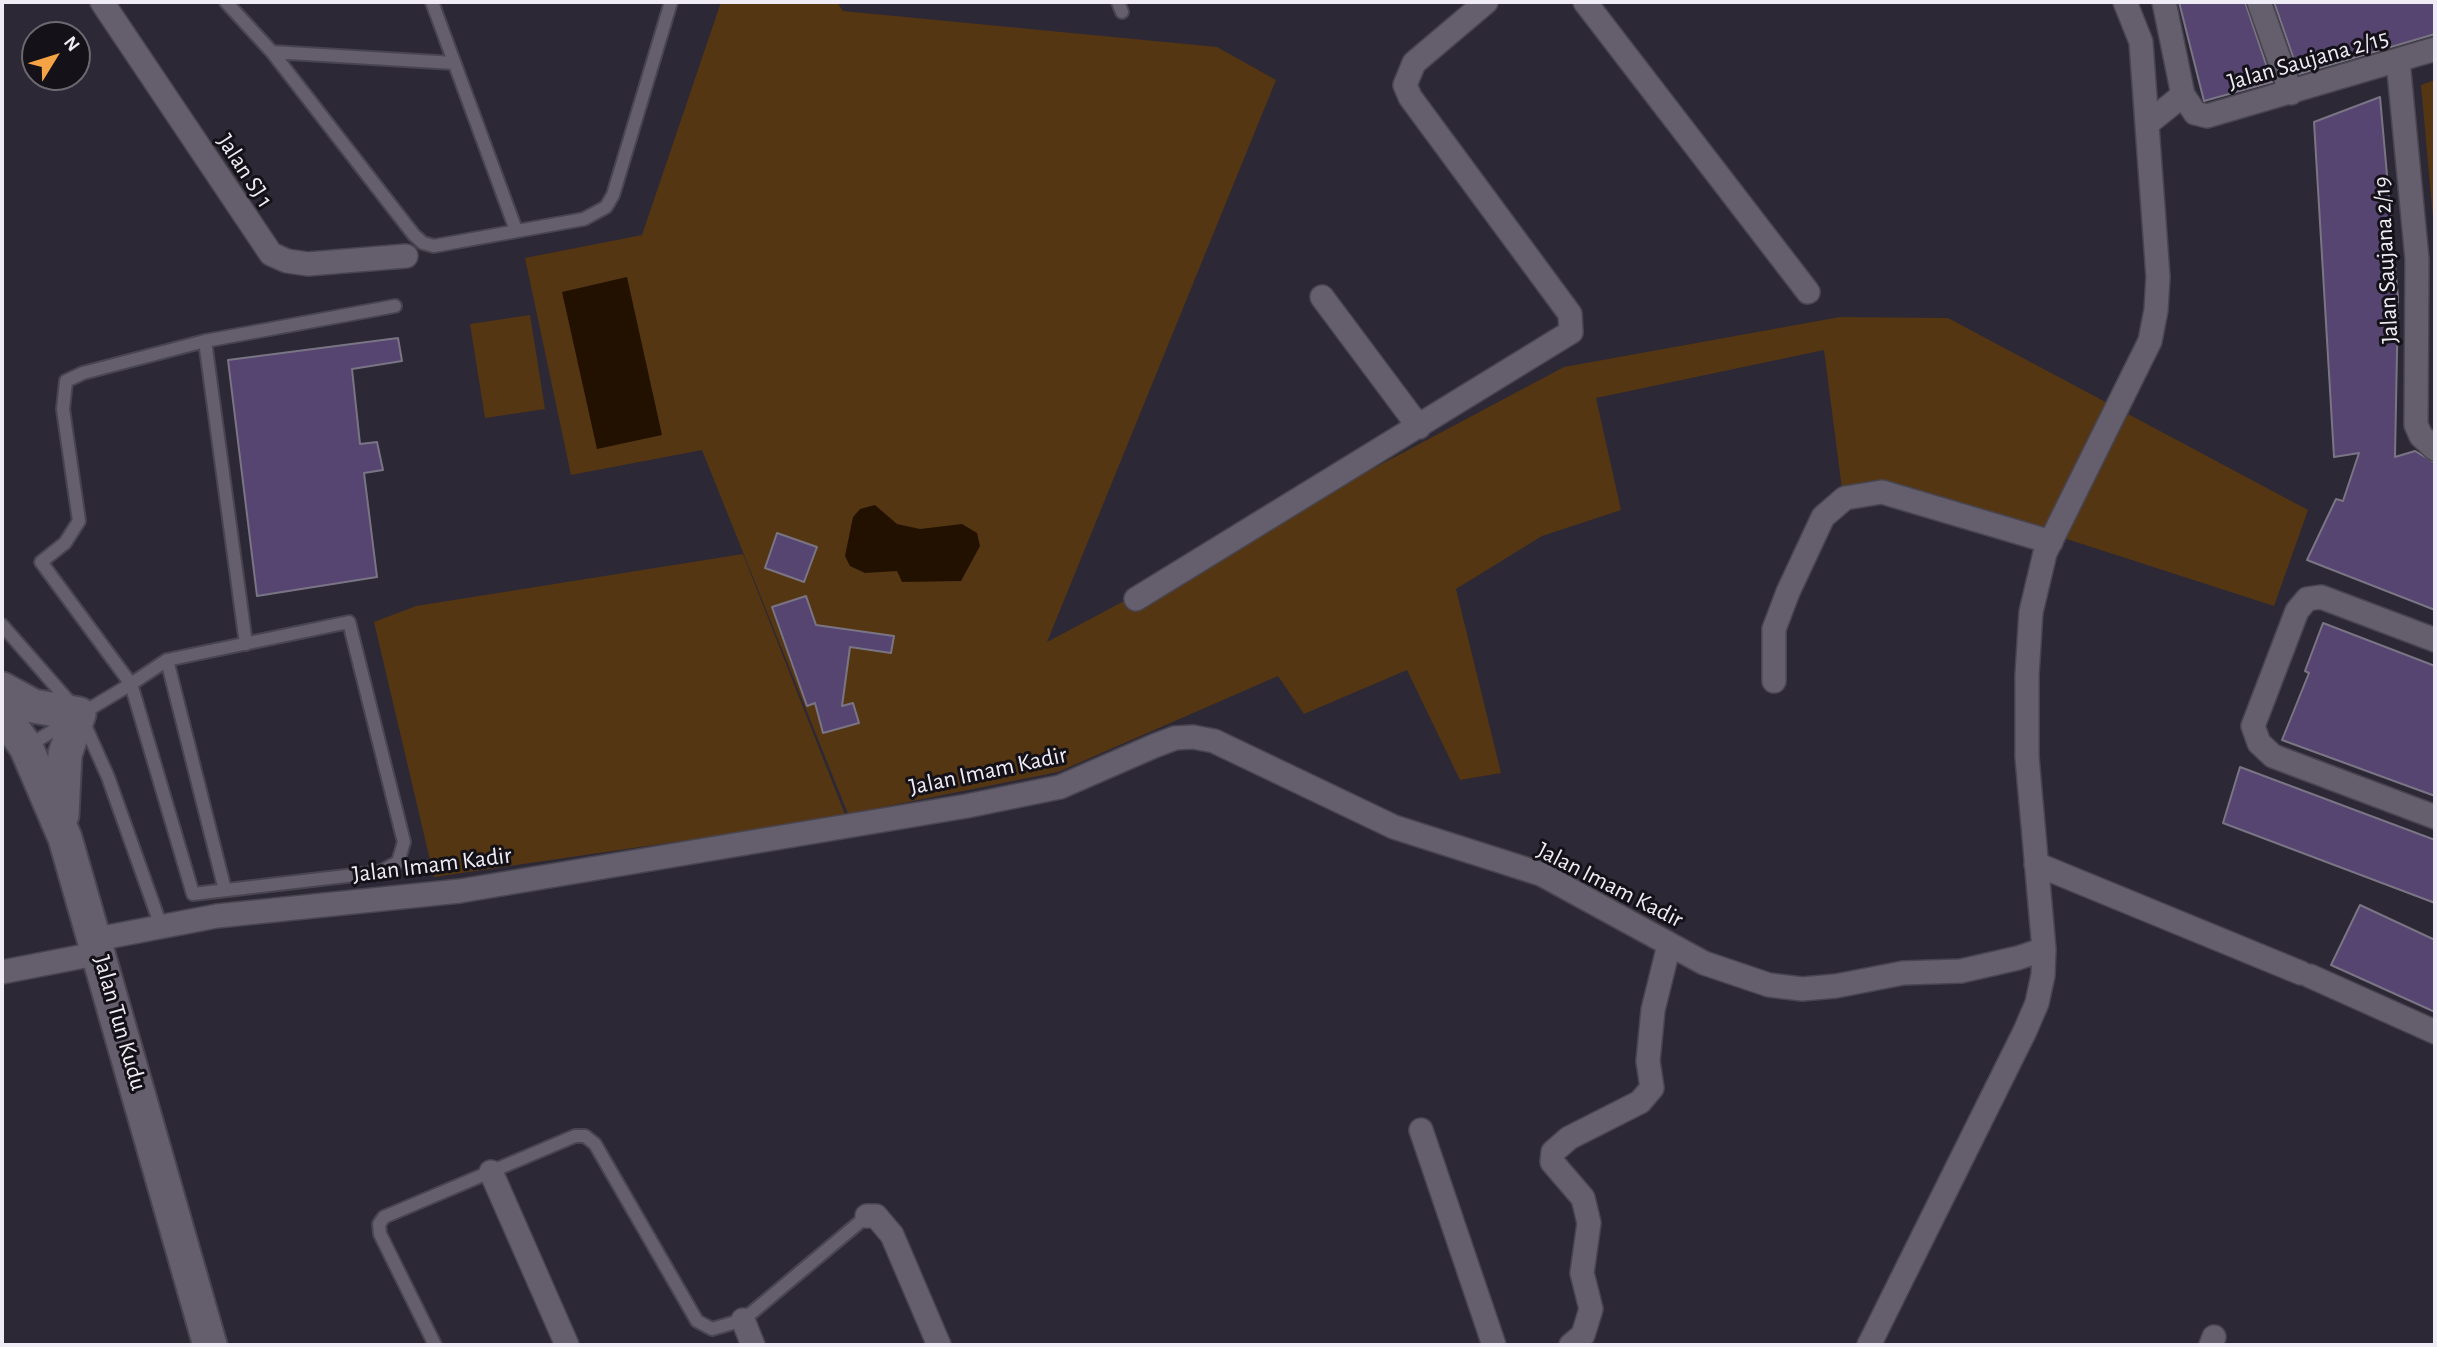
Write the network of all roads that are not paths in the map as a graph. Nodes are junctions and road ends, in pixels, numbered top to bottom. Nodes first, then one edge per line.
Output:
1 (102, 2) edge
2 (226, 2) edge
3 (432, 2) edge
4 (670, 2) edge
5 (1486, 2) edge
6 (1585, 2) edge
7 (2125, 2) edge
8 (2164, 2) edge
9 (2259, 2) edge
10 (2435, 49) edge
11 (272, 52) junction
12 (2398, 61) junction
13 (454, 63) junction
14 (2291, 93) junction
15 (2189, 104) junction
16 (2147, 124) junction
17 (516, 230) junction
18 (406, 256) dead end
19 (2426, 263) edge
20 (1808, 292) dead end
21 (1322, 298) dead end
22 (395, 306) dead end
23 (205, 341) junction
24 (1419, 427) junction
25 (2435, 449) edge
26 (2050, 542) junction
27 (1136, 599) dead end
28 (2, 625) edge
29 (2435, 640) edge
30 (246, 644) junction
31 (167, 660) junction
32 (1774, 681) dead end
33 (131, 684) junction
34 (2, 689) edge
35 (2, 713) edge
36 (79, 714) junction
37 (26, 747) junction
38 (2435, 817) edge
39 (65, 838) junction
40 (2036, 864) junction
41 (225, 890) junction
42 (161, 926) junction
43 (1669, 945) junction
44 (98, 946) junction
45 (2044, 949) junction
46 (2, 972) edge
47 (2435, 1032) edge
48 (1421, 1130) dead end
49 (491, 1172) junction
50 (867, 1216) joint
51 (743, 1320) junction
52 (210, 1345) edge
53 (435, 1345) edge
54 (567, 1345) edge
55 (754, 1345) edge
56 (939, 1345) edge
57 (1494, 1345) edge
58 (1571, 1345) edge
59 (1869, 1345) edge

1 - 18 street, Jalan SJ 1
2 - 11 lane
3 - 13 lane
4 - 17 lane
5 - 24 street
6 - 20 street
7 - 16 street
8 - 15 street
9 - 14 street
10 - 12 street, Jalan Saujana 2/15
11 - 13 lane
11 - 17 lane
12 - 14 street, Jalan Saujana 2/15
12 - 19 street, Jalan Saujana 2/19
13 - 17 lane
14 - 15 street, Jalan Saujana 2/15
15 - 16 street
16 - 26 street
19 - 25 street, Jalan Saujana 2/19
21 - 24 street
22 - 23 lane
23 - 30 lane
23 - 33 lane
24 - 27 street
26 - 32 street
26 - 40 street
28 - 36 lane
29 - 38 street
30 - 31 lane
30 - 41 lane
31 - 33 lane
31 - 41 lane
33 - 36 lane
33 - 41 lane
34 - 36 main road
35 - 37 main road, Jalan Tun Kudu
36 - 37 lane
36 - 39 main road
36 - 42 lane
37 - 39 main road, Jalan Tun Kudu
39 - 44 main road, Jalan Tun Kudu
40 - 45 street
40 - 47 street
42 - 43 street, Jalan Imam Kadir
42 - 44 street, Jalan Imam Kadir
43 - 45 street, Jalan Imam Kadir
43 - 58 street
44 - 46 street, Jalan Imam Kadir
44 - 52 main road, Jalan Tun Kudu
45 - 59 street
48 - 57 street
49 - 51 lane
49 - 53 lane
49 - 54 street
50 - 51 lane
50 - 56 street
51 - 55 street

